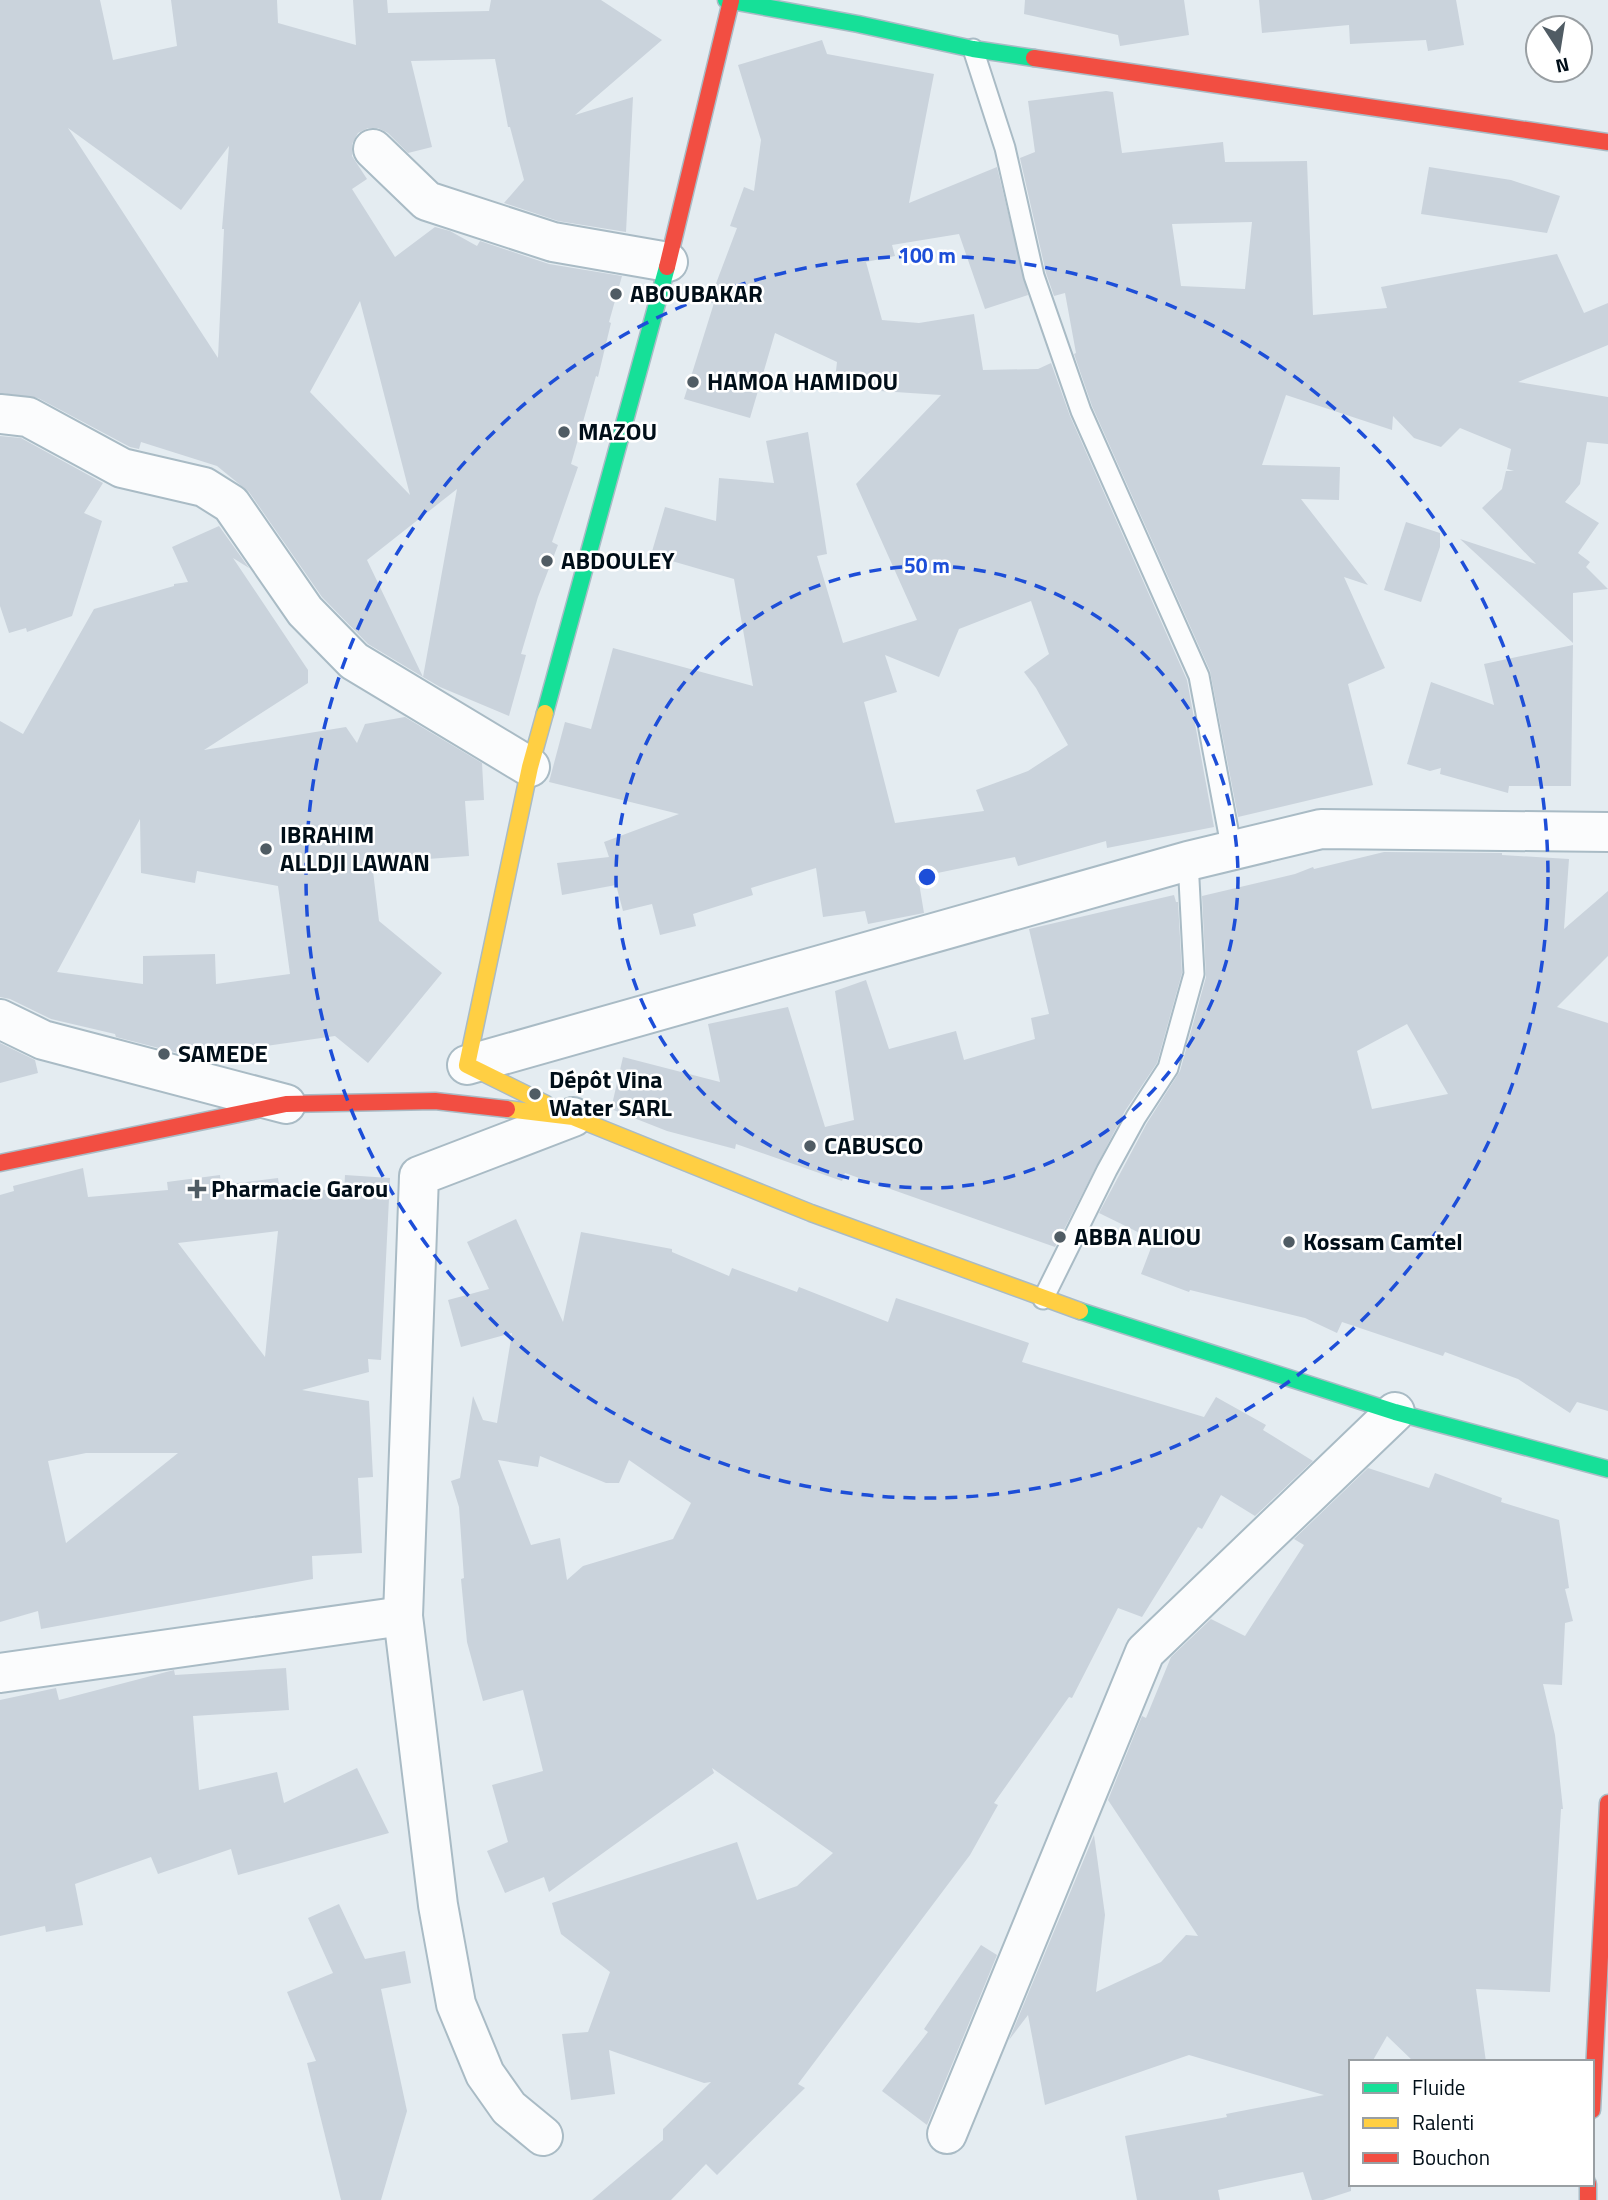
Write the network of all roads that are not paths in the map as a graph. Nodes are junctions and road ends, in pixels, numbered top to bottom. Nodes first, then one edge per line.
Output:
1 (729, 1) edge
2 (973, 49) junction
3 (1608, 142) edge
4 (373, 149) dead end
5 (668, 261) junction
6 (0, 414) edge
7 (530, 767) junction
8 (1608, 832) edge
9 (1232, 851) junction
10 (1188, 861) junction
11 (0, 1019) edge
12 (467, 1065) junction
13 (286, 1104) junction
14 (573, 1117) junction
15 (0, 1163) edge
16 (1043, 1299) junction
17 (1395, 1412) junction
18 (1608, 1469) edge
19 (403, 1616) junction
20 (0, 1672) edge
21 (1608, 1803) edge
22 (1594, 2072) edge
23 (947, 2134) dead end
24 (543, 2136) dead end

1 - 2 main road
1 - 5 main road
2 - 3 main road
2 - 9 lane
4 - 5 street
5 - 7 main road
6 - 7 street
7 - 12 main road
8 - 9 street
9 - 10 street
10 - 12 street
10 - 16 lane
11 - 13 street
12 - 14 main road
13 - 14 main road
13 - 15 main road
14 - 16 main road
14 - 19 street
16 - 17 main road
17 - 18 main road
17 - 23 street
19 - 20 street
19 - 24 street
21 - 22 main road

